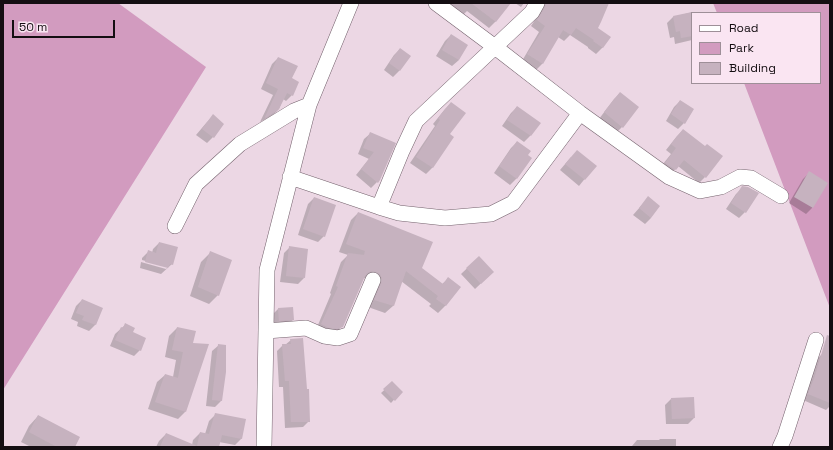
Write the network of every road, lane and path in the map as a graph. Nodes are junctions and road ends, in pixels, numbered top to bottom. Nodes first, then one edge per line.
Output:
1 (351, 3) edge
2 (436, 3) edge
3 (537, 3) edge
4 (495, 47) junction
5 (308, 105) junction
6 (580, 113) junction
7 (290, 177) junction
8 (781, 196) dead end
9 (379, 207) junction
10 (175, 226) dead end
11 (373, 280) dead end
12 (266, 331) junction
13 (816, 340) dead end
14 (264, 447) edge
15 (780, 447) edge

1 - 5 street
2 - 4 street
3 - 4 street
4 - 6 street
4 - 9 street
5 - 7 street
5 - 10 street
6 - 8 street
6 - 9 street
7 - 9 street
7 - 12 street
11 - 12 street
12 - 14 street
13 - 15 street

